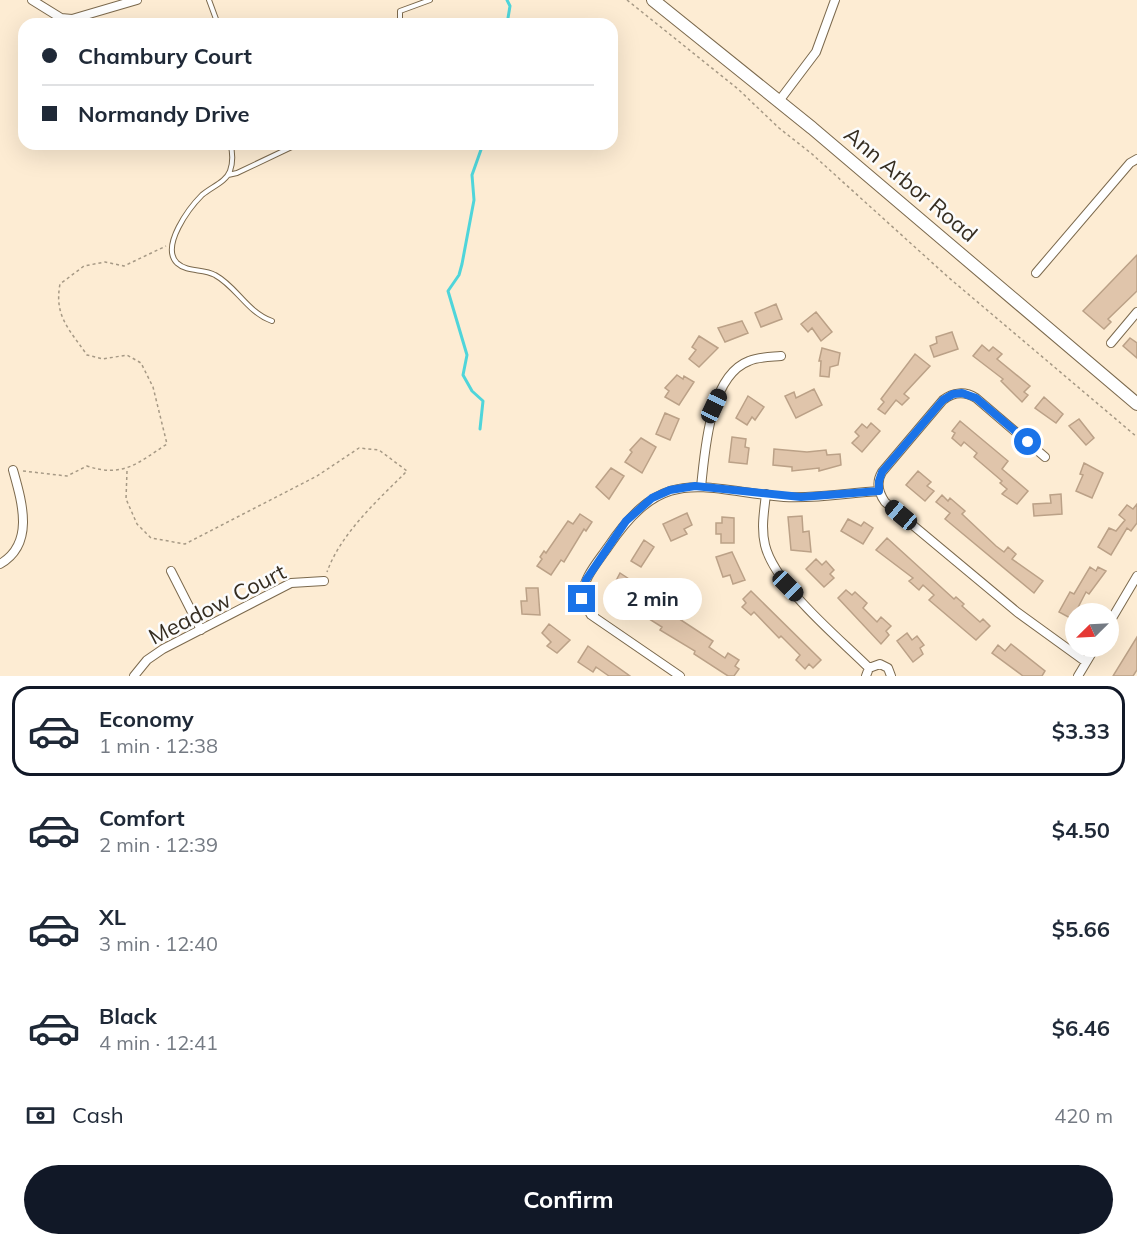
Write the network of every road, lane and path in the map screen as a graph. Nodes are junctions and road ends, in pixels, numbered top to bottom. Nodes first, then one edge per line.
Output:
1 (32, 0) edge
2 (137, 0) edge
3 (209, 0) edge
4 (430, 0) edge
5 (627, 0) edge
6 (653, 0) edge
7 (833, 1) edge
8 (61, 18) edge
9 (75, 18) edge
10 (216, 18) edge
11 (400, 18) edge
12 (779, 101) junction
13 (232, 150) edge
14 (285, 150) edge
15 (1137, 159) edge
16 (228, 175) junction
17 (173, 243) junction
18 (1036, 273) dead end
19 (1137, 312) edge
20 (272, 321) dead end
21 (1111, 343) dead end
22 (781, 356) dead end
23 (1137, 405) edge
24 (1137, 437) edge
25 (1045, 457) dead end
26 (13, 470) joint
27 (127, 470) junction
28 (701, 487) junction
29 (879, 491) junction
30 (766, 495) junction
31 (0, 564) edge
32 (171, 571) dead end
33 (1137, 576) edge
34 (324, 581) joint
35 (1119, 606) edge
36 (201, 630) junction
37 (1089, 657) edge
38 (1086, 662) junction
39 (867, 672) edge
40 (134, 676) edge
41 (681, 676) edge
42 (891, 676) edge
43 (1078, 676) edge

1 - 8 street
2 - 9 street
3 - 10 lane
4 - 11 lane
5 - 24 path
6 - 12 main road, Ann Arbor Road
7 - 12 street
12 - 23 main road, Ann Arbor Road
13 - 16 lane
14 - 16 lane
15 - 18 street
16 - 17 lane
17 - 20 lane
17 - 27 path
19 - 21 street
22 - 28 street
25 - 29 street
26 - 27 path
26 - 31 street
27 - 34 path
28 - 30 street
28 - 41 street
29 - 30 street
29 - 38 street
30 - 39 street
32 - 36 street
33 - 35 street
34 - 36 street, Meadow Court
36 - 40 street, Meadow Court
37 - 38 street
38 - 43 street
39 - 42 street

